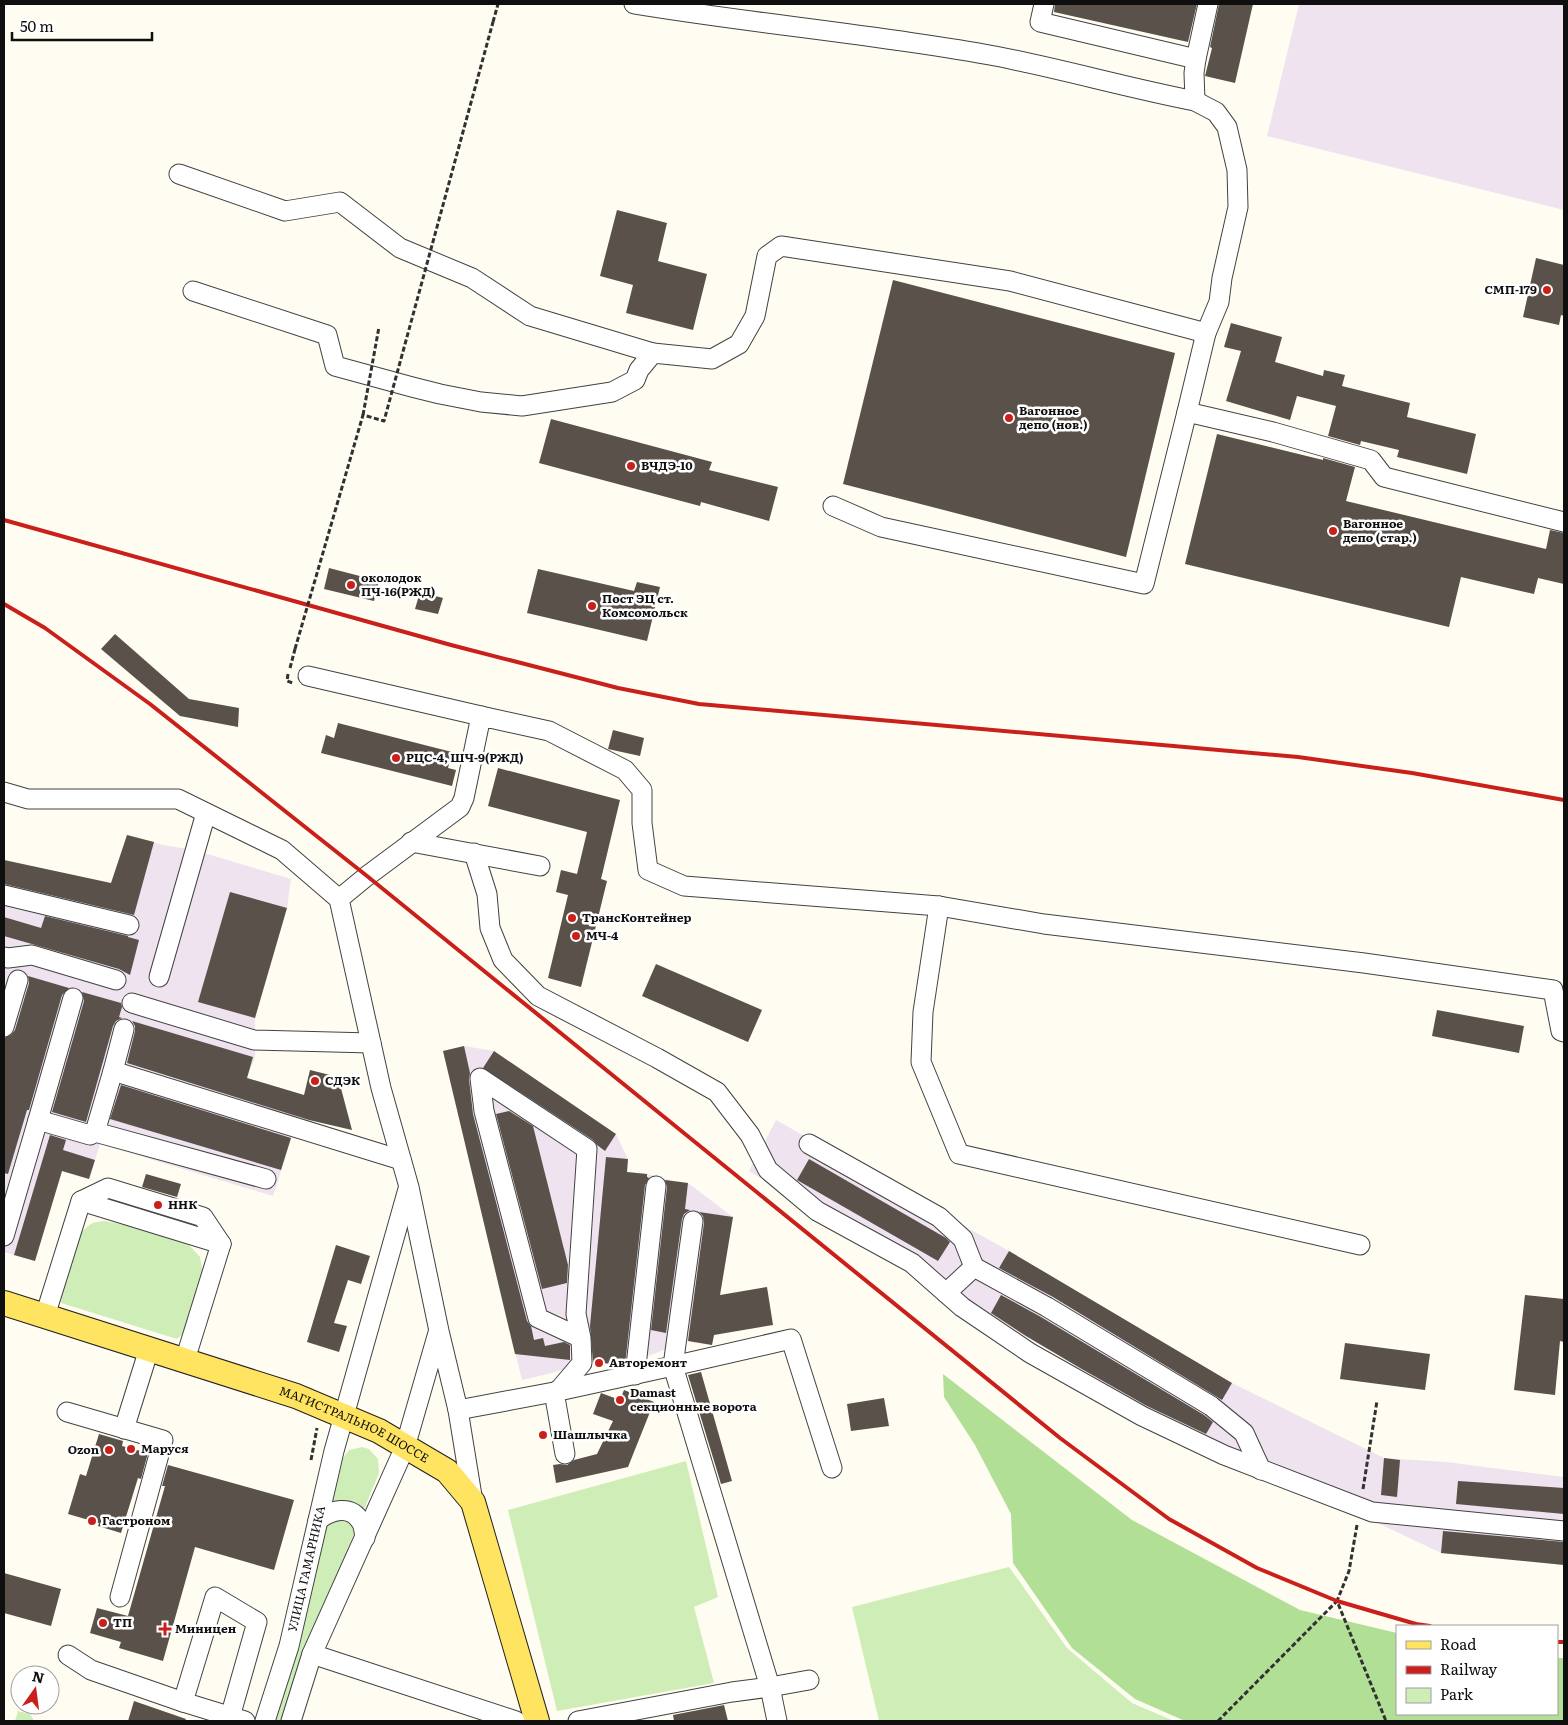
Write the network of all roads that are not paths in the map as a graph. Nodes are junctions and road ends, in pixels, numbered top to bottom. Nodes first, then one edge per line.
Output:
1 (634, 4) edge
2 (1044, 4) edge
3 (1208, 4) edge
4 (1196, 59) junction
5 (1195, 101) junction
6 (179, 174) dead end
7 (193, 292) dead end
8 (1206, 333) junction
9 (653, 353) junction
10 (1187, 412) junction
11 (833, 506) dead end
12 (1564, 522) edge
13 (308, 676) dead end
14 (481, 716) junction
15 (4, 792) edge
16 (206, 814) junction
17 (411, 842) junction
18 (474, 853) junction
19 (540, 866) dead end
20 (4, 895) edge
21 (339, 898) junction
22 (939, 906) junction
23 (130, 925) dead end
24 (4, 957) edge
25 (159, 977) dead end
26 (18, 980) dead end
27 (116, 980) dead end
28 (73, 998) dead end
29 (132, 1003) dead end
30 (4, 1027) edge
31 (124, 1029) dead end
32 (1564, 1032) edge
33 (371, 1043) junction
34 (112, 1071) junction
35 (38, 1120) junction
36 (95, 1132) junction
37 (809, 1144) dead end
38 (401, 1160) junction
39 (266, 1179) dead end
40 (656, 1186) dead end
41 (409, 1187) junction
42 (9, 1196) edge
43 (693, 1221) dead end
44 (4, 1236) edge
45 (1360, 1245) dead end
46 (974, 1267) junction
47 (946, 1293) junction
48 (4, 1302) edge
49 (45, 1316) junction
50 (439, 1330) junction
51 (581, 1338) junction
52 (149, 1349) junction
53 (184, 1360) junction
54 (673, 1366) junction
55 (634, 1374) junction
56 (556, 1391) junction
57 (458, 1410) junction
58 (67, 1412) dead end
59 (343, 1416) junction
60 (124, 1429) junction
61 (405, 1447) junction
62 (565, 1454) dead end
63 (832, 1468) dead end
64 (1261, 1470) junction
65 (473, 1502) junction
66 (318, 1520) junction
67 (1564, 1531) edge
68 (366, 1538) junction
69 (120, 1597) dead end
70 (312, 1654) junction
71 (68, 1655) dead end
72 (809, 1680) dead end
73 (770, 1688) junction
74 (183, 1702) junction
75 (238, 1719) edge
76 (265, 1721) edge
77 (291, 1721) edge
78 (516, 1721) edge
79 (537, 1721) edge
80 (578, 1721) edge
81 (776, 1721) edge

1 - 5 street
2 - 4 street
3 - 4 street
4 - 5 street
5 - 8 street
6 - 9 street
7 - 9 street
8 - 9 street
8 - 10 street
10 - 11 street
10 - 12 street
13 - 14 street
14 - 17 street
14 - 22 street
15 - 16 street
16 - 21 street
16 - 25 street
17 - 18 street
17 - 21 street
18 - 19 street
18 - 47 street
20 - 23 street
21 - 33 street
22 - 32 street
22 - 45 street
24 - 27 street
26 - 30 street
28 - 35 street
29 - 33 street
31 - 34 street
33 - 38 street
34 - 36 street
34 - 38 street
35 - 36 street
35 - 42 street
36 - 39 street
37 - 46 street
38 - 41 street
40 - 55 street
41 - 50 street
41 - 59 street, УЛИЦА ГАМАРНИКА
42 - 44 street
43 - 54 street
46 - 47 street
46 - 64 street
47 - 64 street
48 - 49 main road, МАГИСТРАЛЬНОЕ ШОССЕ
49 - 52 main road, МАГИСТРАЛЬНОЕ ШОССЕ
49 - 53 street
50 - 57 street
50 - 61 street
51 - 51 street
51 - 56 street
52 - 53 main road, МАГИСТРАЛЬНОЕ ШОССЕ
52 - 60 street
53 - 59 main road, МАГИСТРАЛЬНОЕ ШОССЕ
54 - 55 street
54 - 63 street
54 - 73 street
55 - 56 street
56 - 57 street
56 - 62 street
57 - 65 street
58 - 60 street
59 - 61 main road, МАГИСТРАЛЬНОЕ ШОССЕ
59 - 66 street, УЛИЦА ГАМАРНИКА
60 - 69 street
61 - 65 main road, МАГИСТРАЛЬНОЕ ШОССЕ
61 - 68 street
64 - 67 street
65 - 79 main road, МАГИСТРАЛЬНОЕ ШОССЕ
66 - 68 street
66 - 76 street, УЛИЦА ГАМАРНИКА
68 - 70 street
70 - 77 street
70 - 78 street
71 - 74 street
72 - 73 street
73 - 80 street
73 - 81 street
74 - 75 street
74 - 75 street

